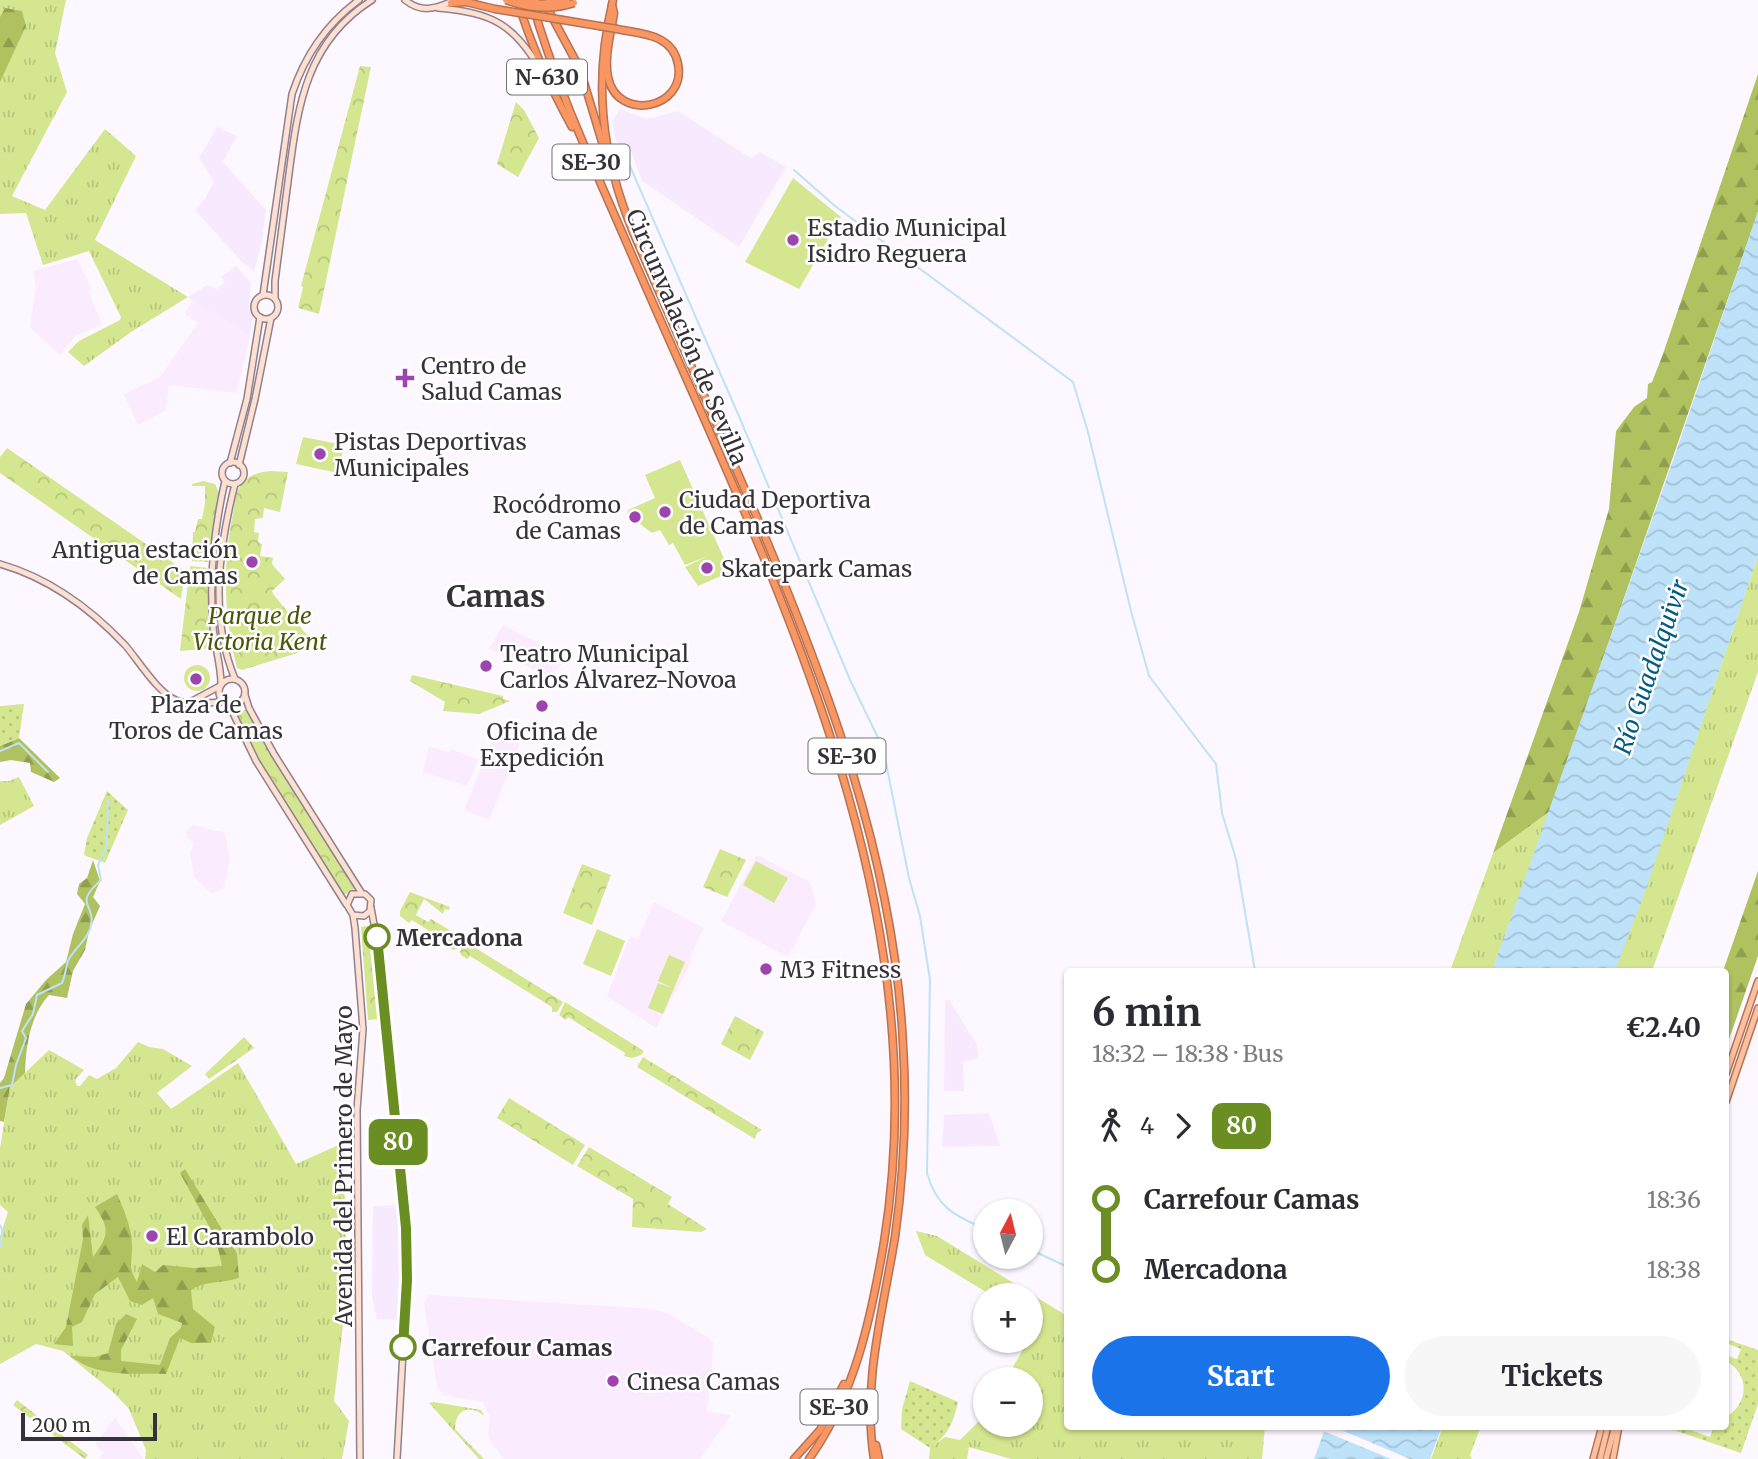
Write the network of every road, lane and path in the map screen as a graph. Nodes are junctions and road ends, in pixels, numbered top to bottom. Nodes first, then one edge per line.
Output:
1 (359, 0) edge
2 (372, 0) edge
3 (405, 0) edge
4 (506, 0) edge
5 (519, 0) edge
6 (531, 0) edge
7 (543, 0) edge
8 (454, 1) edge
9 (573, 1) edge
10 (612, 1) edge
11 (438, 8) junction
12 (558, 102) junction
13 (585, 149) junction
14 (608, 158) junction
15 (262, 295) junction
16 (275, 298) junction
17 (260, 317) junction
18 (271, 318) junction
19 (230, 463) junction
20 (239, 465) junction
21 (225, 481) junction
22 (235, 484) junction
23 (0, 564) edge
24 (235, 679) junction
25 (220, 685) junction
26 (245, 695) junction
27 (187, 703) junction
28 (226, 704) junction
29 (361, 892) junction
30 (347, 905) junction
31 (371, 908) junction
32 (353, 915) junction
33 (1758, 981) edge
34 (1758, 1008) edge
35 (1729, 1065) edge
36 (1729, 1093) edge
37 (877, 1328) junction
38 (860, 1351) junction
39 (1601, 1430) edge
40 (1607, 1430) edge
41 (1616, 1430) edge
42 (1617, 1430) edge
43 (360, 1459) edge
44 (397, 1459) edge
45 (794, 1459) edge
46 (809, 1459) edge
47 (874, 1459) edge
48 (1593, 1459) edge
49 (1600, 1459) edge
50 (1606, 1459) edge
51 (1613, 1459) edge

1 - 15 main road
2 - 16 main road
3 - 11 main road
4 - 9 highway, bridge
5 - 9 highway, bridge
5 - 12 highway, N-630
6 - 13 highway, Circunvalación de Sevilla / SE-30
7 - 14 highway
8 - 10 highway, bridge
8 - 11 main road
10 - 14 highway, Circunvalación de Sevilla / SE-30
11 - 12 main road
12 - 13 highway, N-630
13 - 38 highway, Circunvalación de Sevilla / SE-30
14 - 37 highway, Circunvalación de Sevilla / SE-30
15 - 16 main road
15 - 17 main road
16 - 18 main road
17 - 18 main road
17 - 19 main road
18 - 20 main road
19 - 20 main road
19 - 21 main road
20 - 22 main road
21 - 22 main road
21 - 25 main road
22 - 24 main road
23 - 27 main road
24 - 25 main road
24 - 26 main road
25 - 27 main road
25 - 28 main road
26 - 28 main road
26 - 29 main road
27 - 28 main road
28 - 30 main road
29 - 30 main road
29 - 31 main road
30 - 32 main road
31 - 32 main road
31 - 44 main road
32 - 43 main road, Avenida del Primero de Mayo
33 - 35 main road
34 - 36 main road
37 - 47 highway, Circunvalación de Sevilla / SE-30
37 - 47 highway
38 - 45 highway
38 - 46 highway, Circunvalación de Sevilla / SE-30
39 - 48 main road
40 - 49 main road
41 - 50 main road
42 - 51 main road

